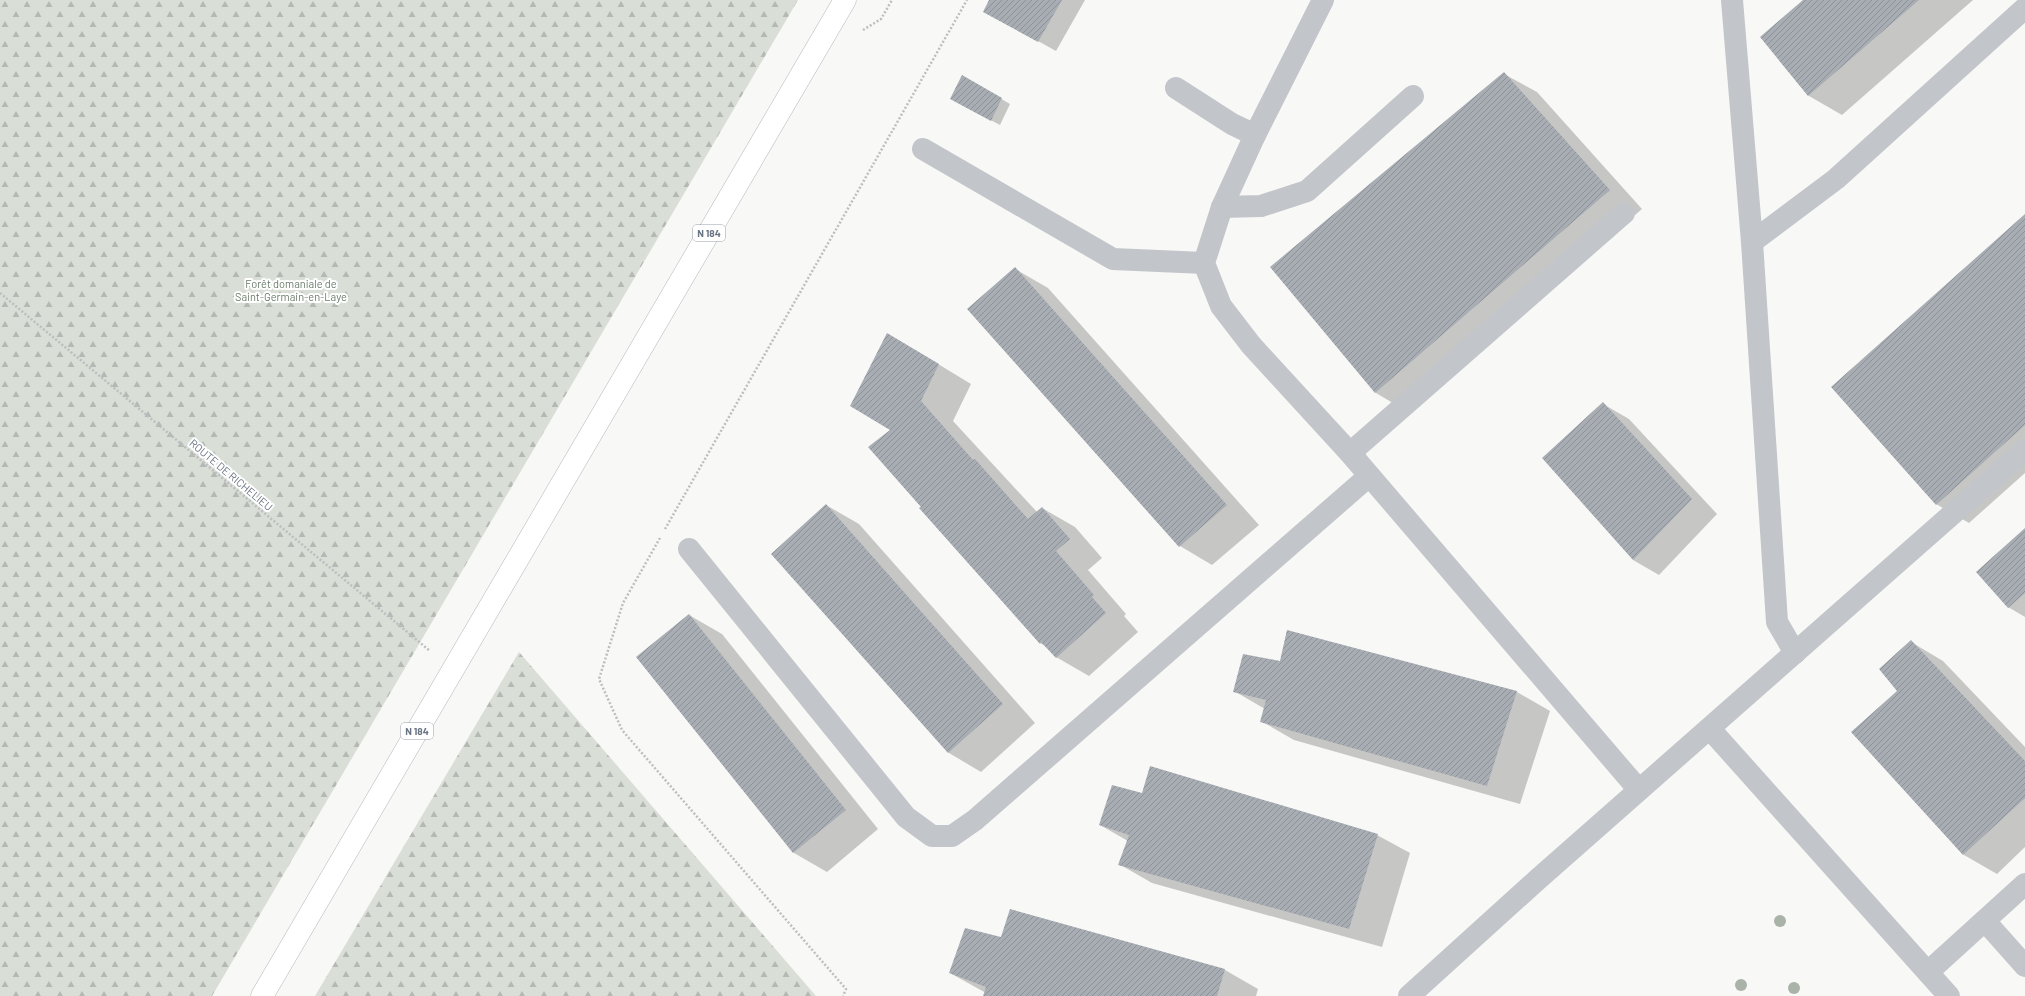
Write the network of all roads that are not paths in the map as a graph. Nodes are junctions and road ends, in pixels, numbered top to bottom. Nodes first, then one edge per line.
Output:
1 (845, 0) edge
2 (1323, 0) edge
3 (1732, 0) edge
4 (2025, 8) edge
5 (1176, 88) dead end
6 (1413, 96) dead end
7 (1255, 135) junction
8 (923, 149) dead end
9 (1222, 207) junction
10 (1624, 213) dead end
11 (1752, 242) junction
12 (1204, 263) junction
13 (2025, 450) edge
14 (1350, 453) junction
15 (1369, 476) junction
16 (689, 549) dead end
17 (1795, 653) junction
18 (1710, 728) junction
19 (1639, 790) junction
20 (2025, 884) edge
21 (1985, 921) junction
22 (2025, 966) edge
23 (1928, 972) junction
24 (262, 996) edge
25 (1409, 996) edge
26 (1949, 996) edge

1 - 24 main road, N 184
2 - 7 lane
3 - 11 lane
4 - 11 lane
5 - 7 lane
6 - 9 lane
7 - 9 lane
8 - 12 lane
9 - 12 lane
10 - 14 lane
11 - 17 lane
12 - 14 lane
13 - 17 lane
14 - 15 lane
15 - 16 lane
15 - 19 lane
17 - 18 lane
18 - 19 lane
18 - 23 lane
19 - 25 lane
20 - 21 lane
21 - 22 lane
21 - 23 lane
23 - 26 lane

